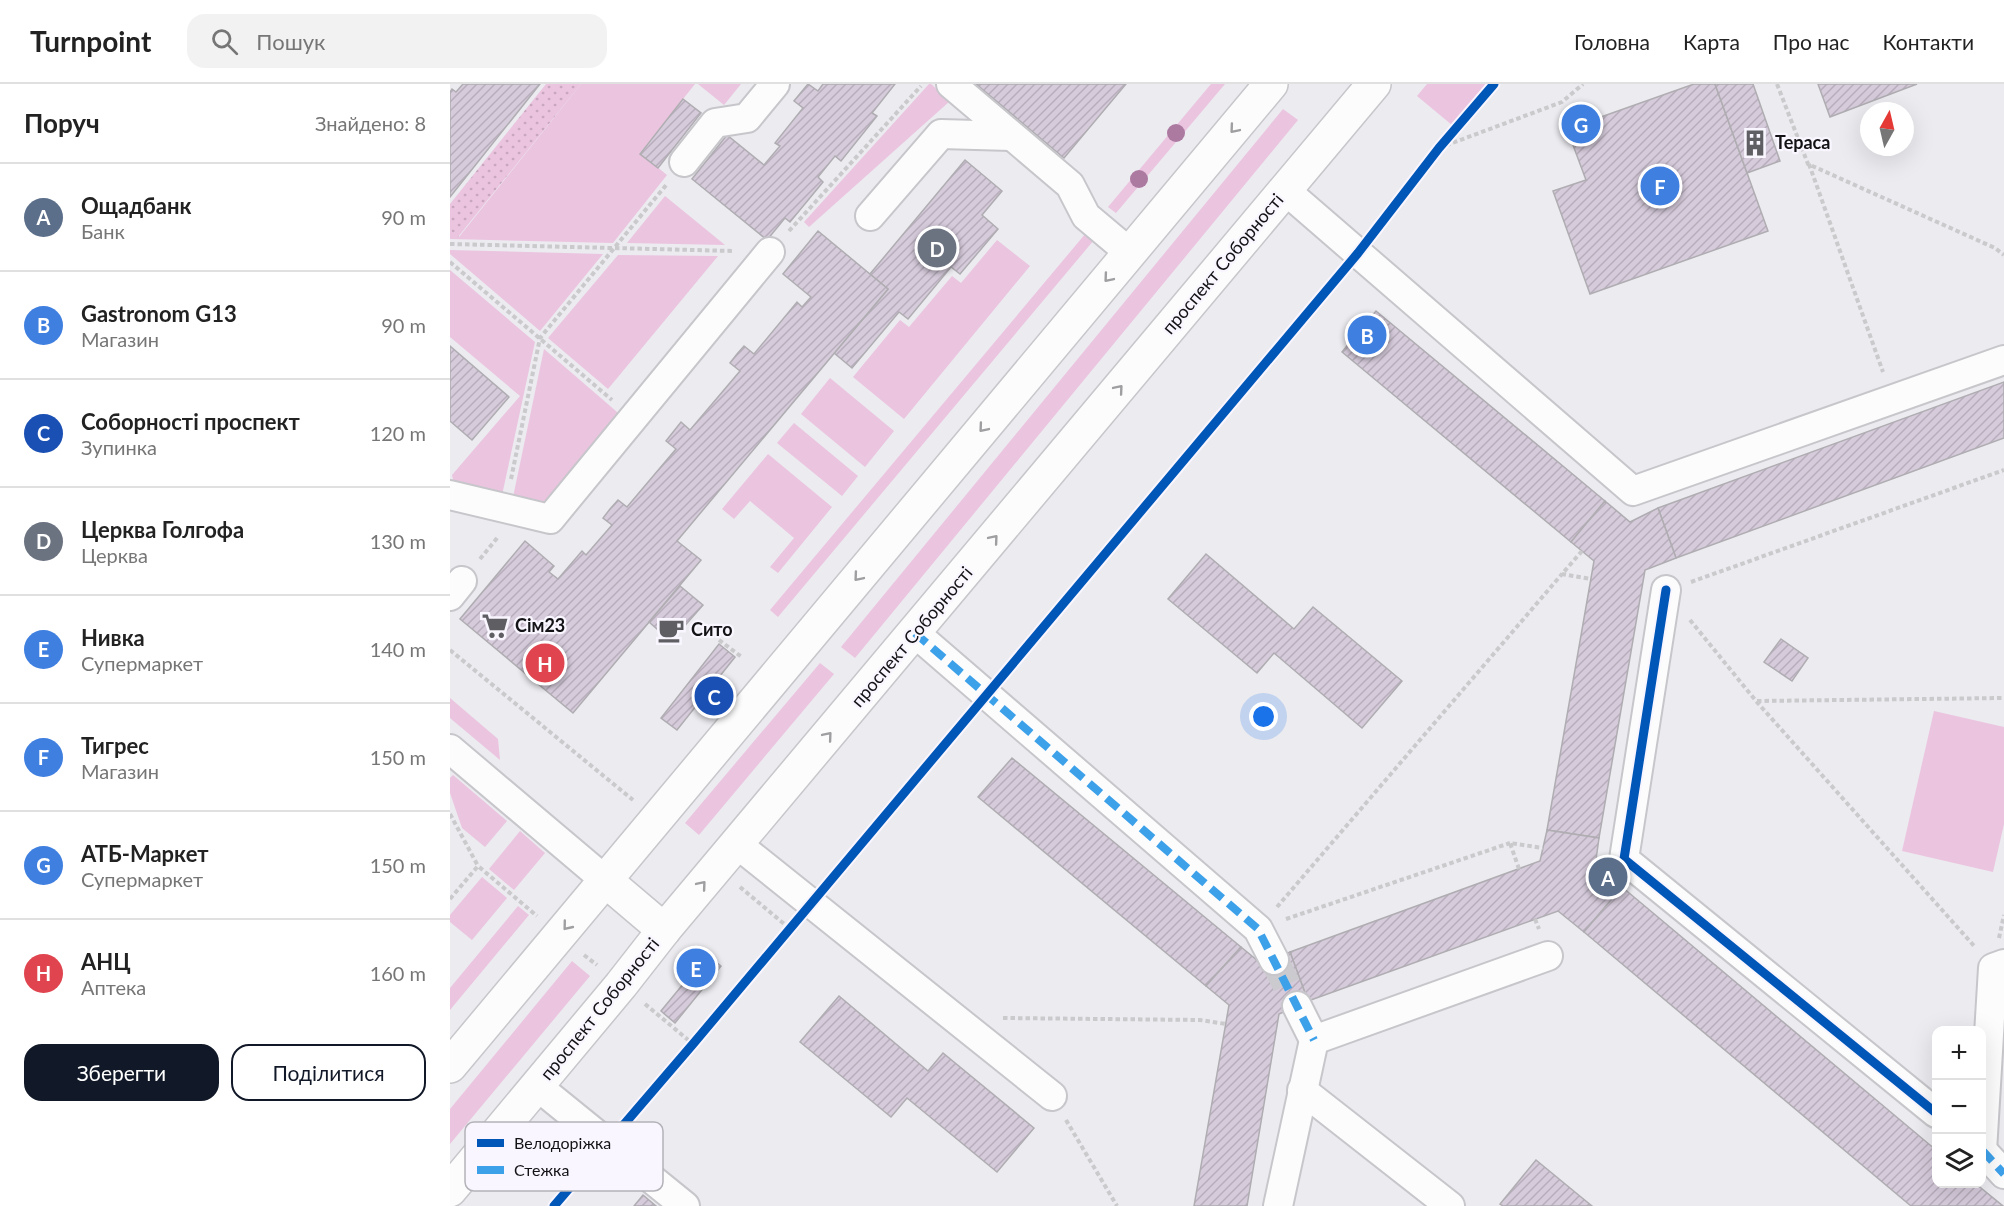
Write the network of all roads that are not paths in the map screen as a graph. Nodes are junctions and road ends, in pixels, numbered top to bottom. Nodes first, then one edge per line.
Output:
1 (775, 84) edge
2 (951, 84) edge
3 (1271, 84) edge
4 (1374, 84) edge
5 (1011, 136) junction
6 (684, 162) road end
7 (1285, 190) junction
8 (870, 216) dead end
9 (770, 252) road end
10 (1130, 253) junction
11 (2004, 360) edge
12 (450, 495) edge
13 (1666, 590) road end
14 (915, 633) junction
15 (450, 749) edge
16 (726, 856) junction
17 (604, 880) junction
18 (664, 930) junction
19 (1548, 956) dead end
20 (1274, 960) tunnel mouth
21 (1998, 966) edge
22 (1297, 1006) tunnel mouth
23 (1314, 1040) junction
24 (450, 1066) edge
25 (537, 1086) junction
26 (1302, 1090) junction
27 (1052, 1096) road end
28 (1932, 1110) edge
29 (507, 1122) edge
30 (582, 1122) edge
31 (1983, 1134) edge
32 (1986, 1154) edge
33 (465, 1172) edge
34 (2004, 1174) edge
35 (663, 1187) edge
36 (450, 1190) edge
37 (686, 1206) edge
38 (1278, 1206) edge
39 (1450, 1206) edge

1 - 6 street
2 - 5 street
3 -> 10 main road
4 - 7 main road, проспект Соборності
5 - 8 street
5 - 10 street
7 - 11 street
14 -> 7 main road, проспект Соборності
9 - 12 street
10 -> 17 main road
13 - 28 street
16 -> 14 main road, проспект Соборності
14 - 20 street
15 - 17 street
18 -> 16 main road, проспект Соборності
16 - 27 street
17 - 18 main road
17 -> 24 main road
18 - 25 main road, проспект Соборності
19 - 23 street
21 - 31 street
22 - 23 street
23 - 26 street
25 - 29 main road, проспект Соборності
25 - 30 street
26 - 38 street
26 - 39 street
32 - 34 street
33 - 36 main road, проспект Соборності
35 - 37 street

